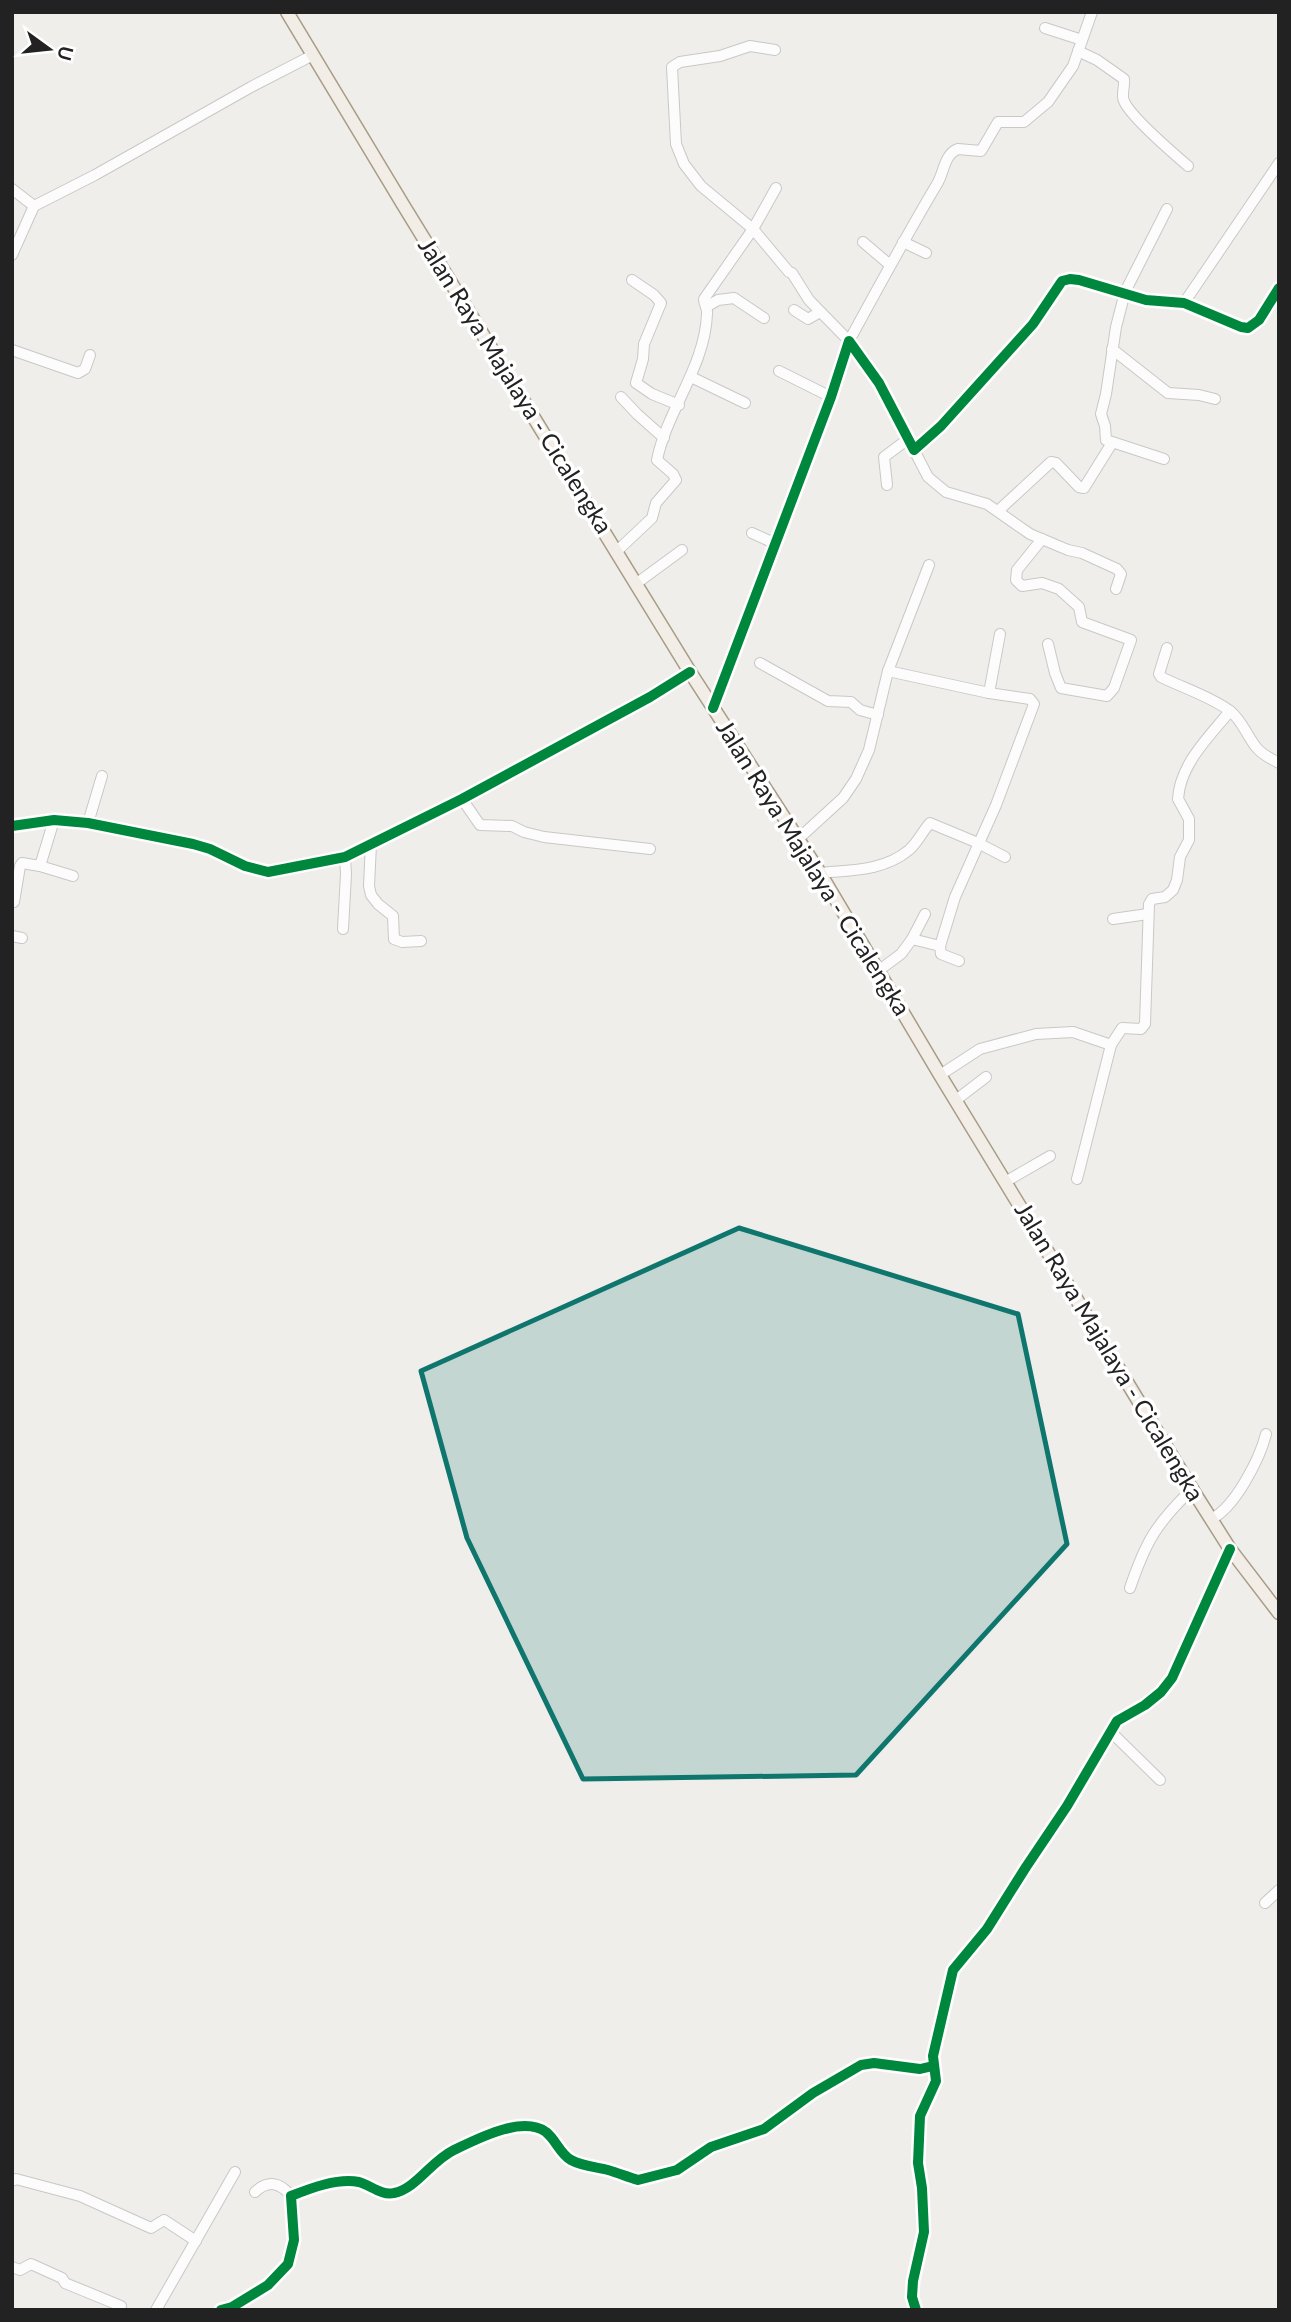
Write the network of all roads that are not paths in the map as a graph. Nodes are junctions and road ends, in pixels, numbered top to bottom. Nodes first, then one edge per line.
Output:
1 (287, 12) edge
2 (1091, 12) edge
3 (1045, 28) dead end
4 (1082, 40) junction
5 (775, 50) dead end
6 (1078, 51) junction
7 (313, 55) junction
8 (1279, 163) edge
9 (1188, 166) dead end
10 (776, 188) dead end
11 (12, 189) edge
12 (34, 206) junction
13 (1167, 209) dead end
14 (753, 229) junction
15 (863, 242) dead end
16 (903, 242) junction
17 (926, 253) dead end
18 (12, 255) edge
19 (890, 265) junction
20 (632, 280) dead end
21 (1279, 288) edge
22 (1125, 292) junction
23 (1184, 303) junction
24 (706, 307) junction
25 (1274, 307) edge
26 (794, 310) dead end
27 (820, 312) junction
28 (764, 318) dead end
29 (849, 341) junction
30 (1112, 349) junction
31 (12, 350) edge
32 (90, 355) dead end
33 (779, 371) dead end
34 (691, 377) junction
35 (621, 397) dead end
36 (831, 397) junction
37 (1215, 399) dead end
38 (745, 403) dead end
39 (679, 405) junction
40 (664, 438) junction
41 (908, 439) junction
42 (1112, 443) junction
43 (914, 450) junction
44 (1164, 459) dead end
45 (887, 485) dead end
46 (998, 511) junction
47 (752, 533) dead end
48 (1042, 539) junction
49 (776, 544) junction
50 (682, 550) dead end
51 (617, 551) junction
52 (929, 565) dead end
53 (637, 583) junction
54 (1116, 589) dead end
55 (1000, 634) dead end
56 (1048, 644) dead end
57 (1167, 648) dead end
58 (760, 663) dead end
59 (690, 671) junction
60 (888, 671) junction
61 (989, 693) junction
62 (713, 708) junction
63 (1230, 711) junction
64 (878, 715) junction
65 (1279, 763) edge
66 (102, 776) dead end
67 (462, 799) junction
68 (54, 820) junction
69 (88, 823) junction
70 (12, 827) edge
71 (797, 840) junction
72 (978, 843) junction
73 (371, 844) junction
74 (650, 849) dead end
75 (1004, 857) dead end
76 (345, 858) junction
77 (40, 866) junction
78 (820, 873) junction
79 (73, 876) dead end
80 (14, 902) dead end
81 (925, 914) dead end
82 (1148, 914) junction
83 (1113, 919) dead end
84 (343, 929) dead end
85 (912, 939) junction
86 (421, 942) dead end
87 (940, 946) junction
88 (958, 961) dead end
89 (878, 971) junction
90 (1111, 1045) junction
91 (940, 1075) junction
92 (986, 1077) dead end
93 (956, 1100) junction
94 (1050, 1156) dead end
95 (1077, 1179) dead end
96 (1005, 1182) junction
97 (1266, 1434) dead end
98 (1192, 1489) junction
99 (1211, 1519) junction
100 (1230, 1549) junction
101 (1130, 1588) dead end
102 (1279, 1612) edge
103 (1111, 1732) junction
104 (1160, 1780) dead end
105 (1279, 1890) edge
106 (1265, 1903) dead end
107 (933, 2066) junction
108 (235, 2172) dead end
109 (12, 2181) edge
110 (255, 2192) dead end
111 (291, 2196) junction
112 (196, 2241) junction
113 (12, 2267) edge
114 (121, 2306) dead end
115 (229, 2309) edge
116 (156, 2310) edge
117 (916, 2310) edge

1 - 7 main road, Jalan Raya Majalaya - Cicalengka
2 - 4 street
3 - 4 street
4 - 6 street
5 - 14 street
6 - 9 street
6 - 16 street
7 - 12 street
7 - 51 main road, Jalan Raya Majalaya - Cicalengka
8 - 23 street
10 - 14 street
11 - 12 street
12 - 18 street
13 - 22 street
14 - 24 street
14 - 27 street
15 - 19 street
16 - 17 street
16 - 19 street
19 - 29 street
20 - 39 street
21 - 25 street
22 - 23 street
22 - 30 street
22 - 43 street
23 - 25 street
24 - 28 street
24 - 34 street
26 - 27 street
27 - 29 street
29 - 36 street
29 - 41 street
30 - 37 street
30 - 42 street
31 - 32 street
33 - 36 street
34 - 38 street
34 - 39 street
35 - 40 street
36 - 49 street
39 - 40 street
40 - 51 street
41 - 43 street
41 - 45 street
42 - 44 street
42 - 46 street
43 - 46 street
46 - 48 street
47 - 49 street
48 - 54 street
48 - 56 street
49 - 62 street
50 - 53 street
51 - 53 main road, Jalan Raya Majalaya - Cicalengka
52 - 60 street
53 - 59 main road, Jalan Raya Majalaya - Cicalengka
55 - 61 street
57 - 63 street
58 - 64 street
59 - 62 main road, Jalan Raya Majalaya - Cicalengka
59 - 67 street
60 - 61 street
60 - 64 street
61 - 72 street
62 - 71 main road, Jalan Raya Majalaya - Cicalengka
63 - 65 street
63 - 82 street
64 - 71 street
66 - 69 street
67 - 73 street
67 - 74 street
68 - 69 street
68 - 70 street
68 - 77 street
69 - 76 street
71 - 78 main road, Jalan Raya Majalaya - Cicalengka
72 - 75 street
72 - 78 street
72 - 87 street
73 - 76 street
73 - 86 street
76 - 84 street
77 - 79 street
77 - 80 street
78 - 89 main road, Jalan Raya Majalaya - Cicalengka
81 - 85 street
82 - 83 street
82 - 90 street
85 - 87 street
85 - 89 street
87 - 88 street
89 - 91 main road, Jalan Raya Majalaya - Cicalengka
90 - 91 street
90 - 95 street
91 - 93 main road, Jalan Raya Majalaya - Cicalengka
92 - 93 street
93 - 96 main road, Jalan Raya Majalaya - Cicalengka
94 - 96 street
96 - 98 main road, Jalan Raya Majalaya - Cicalengka
97 - 99 street
98 - 99 main road, Jalan Raya Majalaya - Cicalengka
98 - 101 street
99 - 100 main road, Jalan Raya Majalaya - Cicalengka
100 - 102 main road, Jalan Raya Majalaya - Cicalengka
100 - 103 street
103 - 104 street
103 - 107 street
105 - 106 street
107 - 111 street
107 - 117 street
108 - 112 street
109 - 112 street
110 - 111 street
111 - 115 street
112 - 116 street
113 - 114 street

